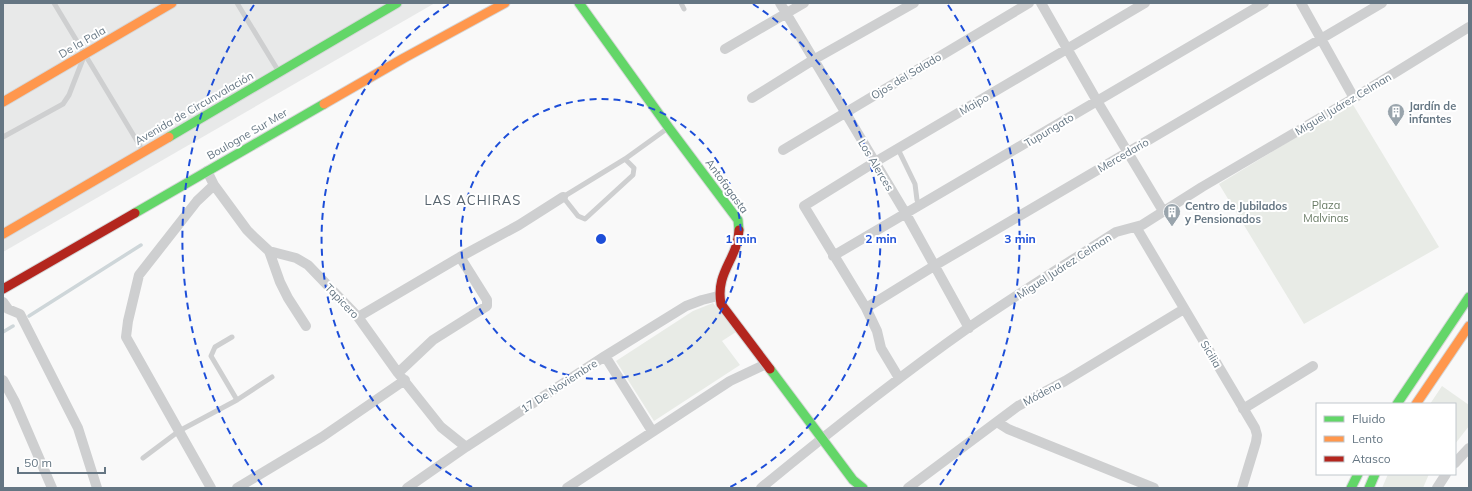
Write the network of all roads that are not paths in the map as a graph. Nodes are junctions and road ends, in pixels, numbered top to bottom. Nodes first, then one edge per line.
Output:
1 (54, 3) edge
2 (172, 3) edge
3 (237, 3) edge
4 (397, 3) edge
5 (505, 3) edge
6 (579, 3) edge
7 (680, 3) edge
8 (780, 3) edge
9 (804, 3) edge
10 (914, 3) edge
11 (1028, 3) edge
12 (1041, 3) edge
13 (1145, 3) edge
14 (1264, 3) edge
15 (1301, 3) edge
16 (1382, 3) edge
17 (684, 9) dead end
18 (786, 13) junction
19 (1469, 27) edge
20 (1322, 39) junction
21 (1068, 48) junction
22 (725, 49) dead end
23 (85, 54) junction
24 (814, 60) junction
25 (279, 72) junction
26 (752, 98) dead end
27 (1354, 98) junction
28 (1097, 101) junction
29 (3, 102) edge
30 (845, 112) junction
31 (669, 128) junction
32 (3, 137) edge
33 (898, 149) junction
34 (783, 150) dead end
35 (143, 152) junction
36 (1128, 152) junction
37 (626, 159) junction
38 (875, 162) junction
39 (207, 171) junction
40 (214, 185) junction
41 (563, 197) junction
42 (920, 206) junction
43 (1163, 211) junction
44 (906, 214) junction
45 (1136, 227) junction
46 (3, 234) edge
47 (269, 251) junction
48 (833, 256) junction
49 (460, 257) junction
50 (934, 266) junction
51 (3, 289) edge
52 (718, 296) junction
53 (1469, 297) edge
54 (3, 302) edge
55 (866, 308) junction
56 (1184, 309) junction
57 (358, 317) junction
58 (306, 326) dead end
59 (1469, 326) edge
60 (969, 328) junction
61 (232, 337) dead end
62 (605, 356) junction
63 (766, 364) junction
64 (1313, 366) dead end
65 (402, 376) junction
66 (272, 377) dead end
67 (899, 378) junction
68 (3, 380) edge
69 (237, 400) junction
70 (1398, 403) edge
71 (1417, 403) edge
72 (1243, 409) junction
73 (997, 422) junction
74 (179, 431) junction
75 (652, 432) junction
76 (822, 438) junction
77 (466, 447) junction
78 (1469, 448) edge
79 (143, 458) dead end
80 (1456, 462) edge
81 (1358, 475) edge
82 (1374, 475) edge
83 (1445, 475) edge
84 (52, 488) edge
85 (96, 488) edge
86 (211, 488) edge
87 (237, 488) edge
88 (406, 488) edge
89 (567, 488) edge
90 (761, 488) edge
91 (863, 488) edge
92 (908, 488) edge
93 (1154, 488) edge
94 (1242, 488) edge
95 (1351, 488) edge
96 (1368, 488) edge
97 (1437, 488) edge

1 - 23 lane
2 - 23 street, De la Pala
3 - 25 lane
4 - 25 street, Avenida de Circunvalación
5 - 39 street, Boulogne Sur Mer
6 - 31 street, Antofagasta
7 - 17 lane
8 - 18 street, Los Alerces
9 - 18 street
10 - 24 street
11 - 30 street, Ojos del Salado
12 - 21 street
13 - 21 street, Maipo
14 - 28 street, Tupungato
15 - 20 street
16 - 20 street, Mercedario
18 - 22 street
18 - 24 street, Los Alerces
19 - 27 street, Miguel Juárez Celman
20 - 27 street
20 - 36 street, Mercedario
21 - 28 street
21 - 33 street, Maipo
23 - 29 street, De la Pala
23 - 32 lane
23 - 35 lane
24 - 26 street
24 - 30 street, Los Alerces
25 - 35 street, Avenida de Circunvalación
27 - 43 street, Miguel Juárez Celman
28 - 36 street
28 - 42 street, Tupungato
30 - 34 street, Ojos del Salado
30 - 38 street, Los Alerces
31 - 37 lane
31 - 52 street, Antofagasta
33 - 38 street, Maipo
33 - 42 lane
35 - 46 street, Avenida de Circunvalación
36 - 43 street
36 - 50 street, Mercedario
37 - 41 lane
37 - 41 lane
38 - 44 street, Los Alerces
38 - 48 street, Maipo
39 - 40 street, Tapicero
39 - 51 street, Boulogne Sur Mer
40 - 47 street, Tapicero
40 - 74 street
41 - 49 street
42 - 44 street, Tupungato
43 - 45 street, Miguel Juárez Celman
44 - 48 street, Tupungato
44 - 50 street, Los Alerces
45 - 56 street, Sicilia
45 - 60 street, Miguel Juárez Celman
47 - 57 street, Tapicero
47 - 58 street
48 - 55 street
49 - 57 street
49 - 65 street
50 - 55 street, Mercedario
50 - 60 street, Los Alerces
52 - 62 street, 17 De Noviembre
52 - 63 street
53 - 70 street
54 - 85 street
55 - 67 street
56 - 72 street, Sicilia
56 - 73 street, Módena
57 - 65 street, Tapicero
59 - 71 street
60 - 67 street, Miguel Juárez Celman
61 - 69 lane
62 - 75 street
62 - 77 street, 17 De Noviembre
63 - 75 street
63 - 76 street
64 - 72 street
65 - 77 street, Tapicero
65 - 87 street
66 - 69 lane
67 - 76 street, Miguel Juárez Celman
68 - 84 street
69 - 74 lane
72 - 94 street, Sicilia
73 - 92 street, Módena
73 - 93 street
74 - 79 lane
74 - 86 street
75 - 89 street
76 - 90 street, Miguel Juárez Celman
76 - 91 street
77 - 88 street, 17 De Noviembre
78 - 80 street
81 - 95 street
82 - 96 street
83 - 97 street

